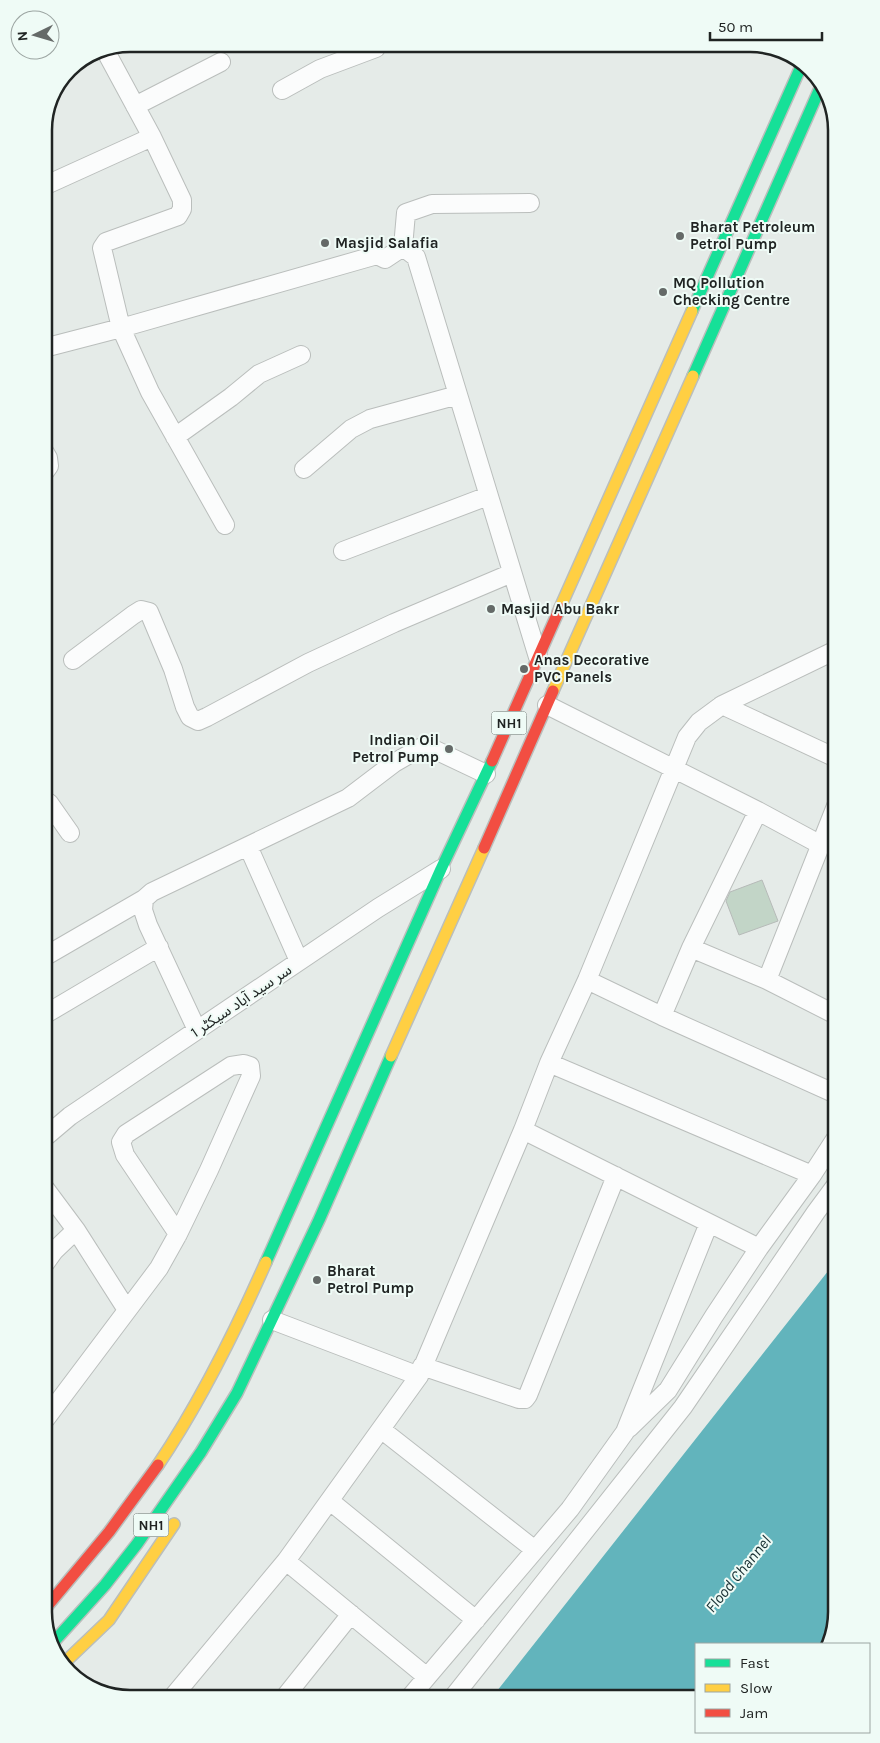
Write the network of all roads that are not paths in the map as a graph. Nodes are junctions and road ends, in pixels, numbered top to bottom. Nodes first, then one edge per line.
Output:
1 (364, 52) edge
2 (108, 56) edge
3 (221, 62) dead end
4 (799, 71) edge
5 (282, 90) dead end
6 (818, 93) edge
7 (135, 106) junction
8 (152, 137) junction
9 (53, 182) edge
10 (530, 203) dead end
11 (403, 246) junction
12 (121, 328) junction
13 (53, 346) edge
14 (301, 356) dead end
15 (458, 396) junction
16 (175, 437) junction
17 (304, 469) dead end
18 (488, 496) junction
19 (225, 526) dead end
20 (343, 550) dead end
21 (512, 573) junction
22 (828, 656) edge
23 (538, 657) junction
24 (73, 660) dead end
25 (547, 704) junction
26 (722, 706) junction
27 (828, 754) edge
28 (674, 768) junction
29 (486, 774) junction
30 (53, 808) edge
31 (758, 811) junction
32 (828, 827) edge
33 (70, 833) dead end
34 (821, 845) junction
35 (248, 846) junction
36 (441, 869) junction
37 (144, 899) junction
38 (159, 947) junction
39 (691, 948) junction
40 (52, 952) edge
41 (299, 961) junction
42 (587, 980) junction
43 (767, 980) junction
44 (52, 1010) edge
45 (828, 1010) edge
46 (662, 1016) junction
47 (197, 1030) junction
48 (549, 1063) junction
49 (828, 1090) edge
50 (523, 1130) junction
51 (52, 1131) edge
52 (828, 1150) edge
53 (812, 1175) junction
54 (616, 1176) junction
55 (828, 1196) edge
56 (52, 1198) edge
57 (709, 1223) junction
58 (76, 1230) junction
59 (178, 1234) junction
60 (759, 1248) junction
61 (52, 1253) edge
62 (127, 1310) junction
63 (272, 1320) junction
64 (225, 1349) junction
65 (252, 1362) junction
66 (421, 1371) junction
67 (180, 1408) dead end
68 (240, 1408) dead end
69 (52, 1410) edge
70 (382, 1430) junction
71 (625, 1432) junction
72 (330, 1501) junction
73 (180, 1514) dead end
74 (80, 1548) dead end
75 (535, 1550) junction
76 (286, 1561) junction
77 (52, 1584) edge
78 (52, 1600) edge
79 (351, 1614) junction
80 (476, 1620) junction
81 (57, 1638) edge
82 (68, 1659) edge
83 (427, 1677) junction
84 (178, 1690) edge
85 (290, 1690) edge
86 (415, 1690) edge
87 (459, 1690) edge

1 - 5 street
2 - 7 street
3 - 7 street
4 - 23 highway, NH1
6 - 25 highway, NH1
7 - 8 street
8 - 9 street
8 - 12 street
10 - 11 street
11 - 12 street
11 - 15 street
12 - 13 street
12 - 16 street
14 - 16 street
15 - 17 street
15 - 18 street
16 - 19 street
18 - 20 street
18 - 21 street
21 - 23 street
21 - 24 street
22 - 26 street
23 - 29 highway, NH1
25 - 28 street
25 - 63 highway, NH1
26 - 27 street
26 - 28 street
28 - 31 street
28 - 42 street
29 - 35 street
29 - 36 highway, NH1
30 - 33 street
31 - 34 street
31 - 39 street
32 - 34 street
34 - 43 street
35 - 37 street
35 - 41 street
36 - 41 street, سر سید آباد سیکٹر 1
36 - 64 highway, NH1
37 - 38 street
37 - 40 street
38 - 44 street
38 - 47 street
39 - 43 street
39 - 46 street
41 - 47 street, سر سید آباد سیکٹر 1
42 - 46 street
42 - 48 street
43 - 45 street
46 - 49 street
47 - 51 street, سر سید آباد سیکٹر 1
48 - 50 street
48 - 53 street
50 - 54 street
50 - 66 street
52 - 53 street
53 - 60 street
54 - 57 street
54 - 66 street
55 - 87 street
56 - 58 street
57 - 60 street
57 - 71 street
58 - 61 street
58 - 62 street
59 - 59 street
59 - 62 street
60 - 71 street
62 - 69 street
63 - 65 highway, NH1
63 - 66 street
64 - 67 highway
64 - 78 highway, NH1
65 - 68 highway
65 - 81 highway, NH1
66 - 70 street
70 - 72 street
70 - 75 street
71 - 75 street
72 - 76 street
72 - 80 street
73 - 82 highway
74 - 77 highway
75 - 80 street
76 - 79 street
76 - 84 street
79 - 83 street
79 - 85 street
80 - 83 street
83 - 86 street

